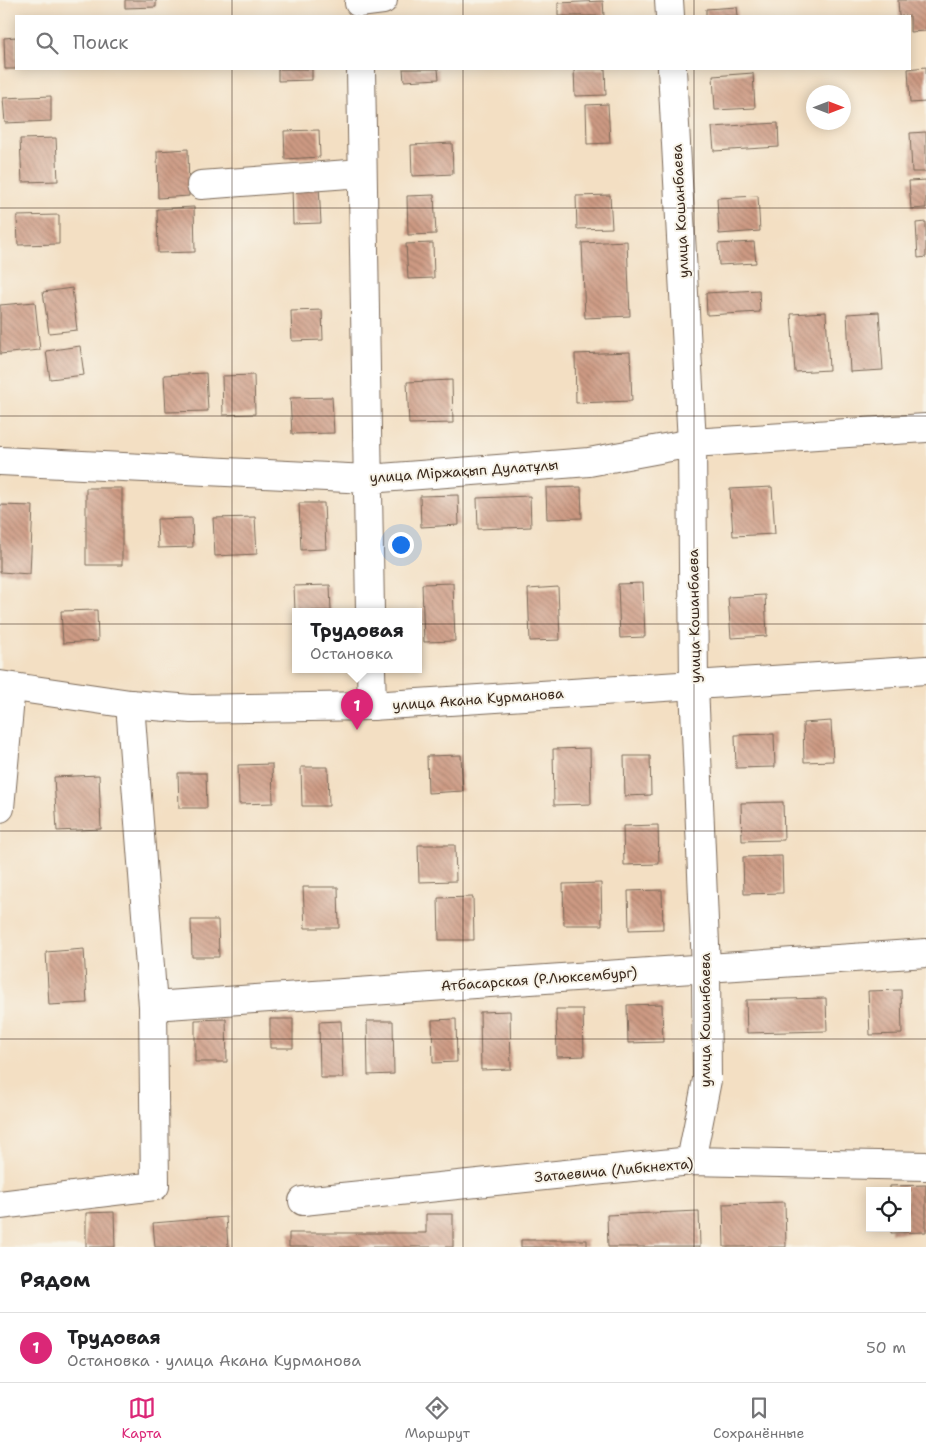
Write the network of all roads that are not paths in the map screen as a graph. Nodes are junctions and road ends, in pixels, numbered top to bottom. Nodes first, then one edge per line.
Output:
1 (669, 0) edge
2 (670, 15) edge
3 (360, 70) edge
4 (672, 70) edge
5 (362, 173) junction
6 (201, 185) dead end
7 (926, 428) edge
8 (692, 443) junction
9 (0, 461) edge
10 (368, 479) junction
11 (370, 608) edge
12 (926, 670) edge
13 (371, 673) edge
14 (694, 685) junction
15 (6, 686) edge
16 (130, 704) junction
17 (372, 706) junction
18 (0, 808) edge
19 (926, 953) edge
20 (706, 968) junction
21 (153, 1006) junction
22 (691, 1161) junction
23 (926, 1166) edge
24 (303, 1201) dead end
25 (0, 1204) edge

1 - 2 street
3 - 5 street
4 - 8 street, улица Кошанбаева
5 - 6 street
5 - 10 street
7 - 8 street, улица Міржақып Дулатұлы
8 - 10 street, улица Міржақып Дулатұлы
8 - 14 street, улица Кошанбаева
9 - 10 street, улица Міржақып Дулатұлы
10 - 11 street
12 - 14 street, улица Акана Курманова
13 - 17 street
14 - 17 street, улица Акана Курманова
14 - 20 street, улица Кошанбаева
15 - 16 street, улица Акана Курманова
15 - 18 street
16 - 17 street, улица Акана Курманова
16 - 21 street
19 - 20 street, Атбасарская (Р.Люксембург)
20 - 21 street, Атбасарская (Р.Люксембург)
20 - 22 street, улица Кошанбаева
21 - 25 street
22 - 23 street, Затаевича (Либкнехта)
22 - 24 street, Затаевича (Либкнехта)

